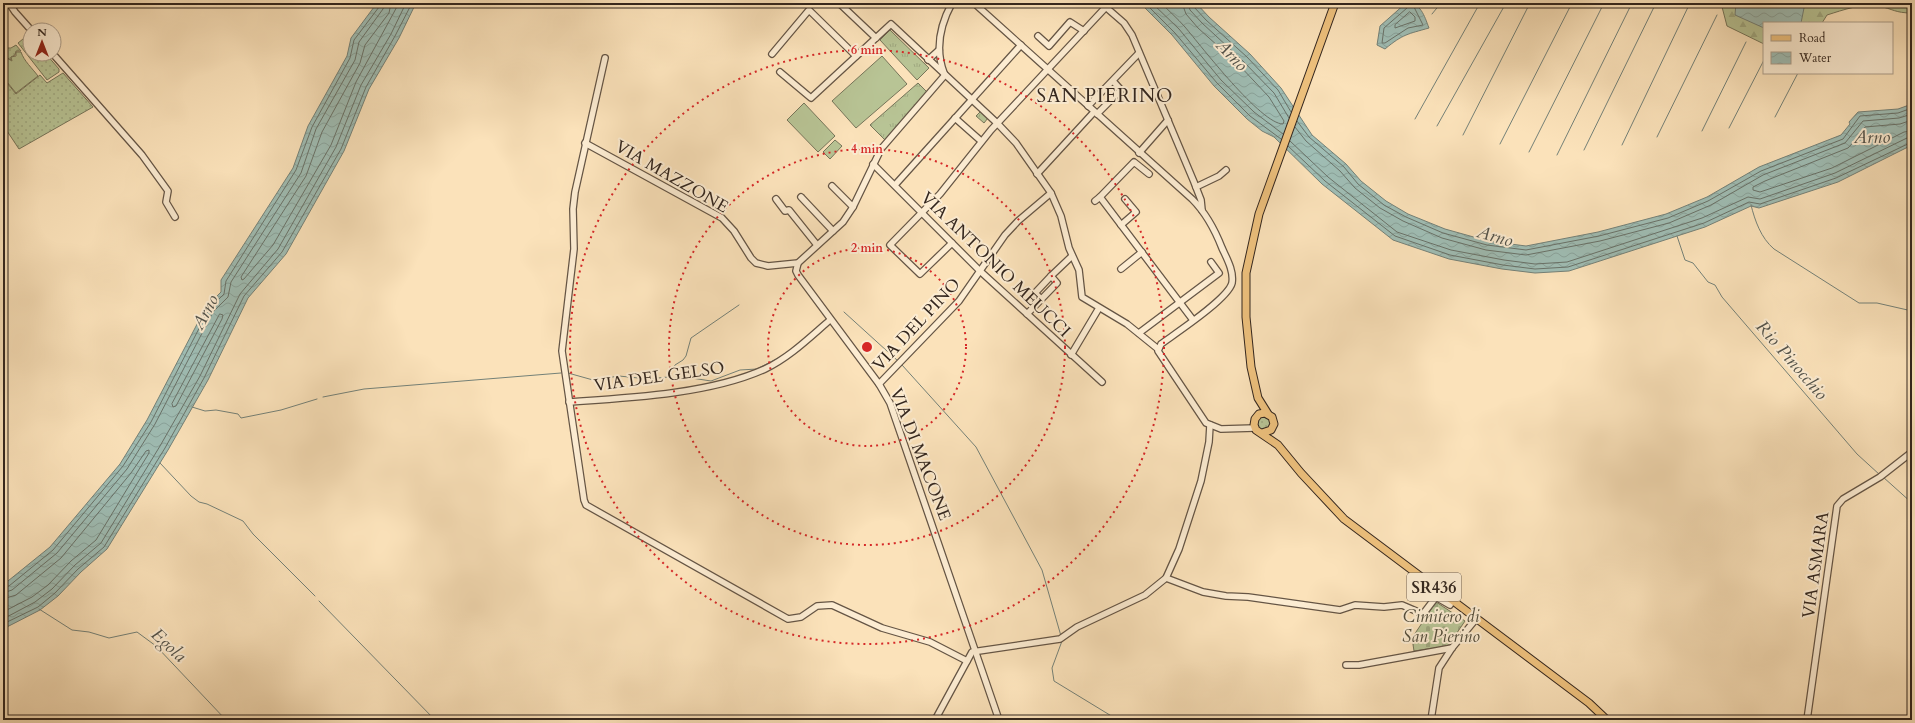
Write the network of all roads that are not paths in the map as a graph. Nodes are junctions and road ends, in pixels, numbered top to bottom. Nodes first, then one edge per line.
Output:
1 (9, 3) edge
2 (839, 3) edge
3 (952, 3) edge
4 (974, 3) edge
5 (1335, 3) edge
6 (1103, 5) edge
7 (24, 22) edge
8 (1084, 31) junction
9 (1038, 36) dead end
10 (876, 38) junction
11 (1021, 45) junction
12 (939, 50) junction
13 (1139, 53) junction
14 (772, 54) dead end
15 (856, 56) junction
16 (605, 58) dead end
17 (928, 60) junction
18 (60, 62) edge
19 (1048, 69) junction
20 (780, 72) dead end
21 (945, 75) junction
22 (1113, 81) junction
23 (972, 99) junction
24 (1088, 106) junction
25 (1096, 113) junction
26 (955, 118) junction
27 (1168, 120) junction
28 (997, 123) junction
29 (981, 142) junction
30 (585, 143) junction
31 (1139, 153) junction
32 (873, 164) junction
33 (1226, 170) dead end
34 (1037, 174) junction
35 (1148, 174) dead end
36 (895, 185) junction
37 (832, 186) dead end
38 (1196, 187) junction
39 (1051, 193) junction
40 (801, 197) dead end
41 (1100, 197) junction
42 (776, 199) dead end
43 (1125, 199) dead end
44 (1095, 201) dead end
45 (853, 207) junction
46 (1202, 210) junction
47 (922, 212) junction
48 (175, 217) dead end
49 (1121, 225) junction
50 (833, 231) junction
51 (952, 243) junction
52 (817, 245) junction
53 (1142, 252) junction
54 (1072, 256) junction
55 (1211, 262) dead end
56 (798, 263) junction
57 (1121, 269) dead end
58 (980, 271) junction
59 (1051, 276) junction
60 (1041, 299) junction
61 (1180, 303) junction
62 (1099, 308) junction
63 (1027, 314) junction
64 (830, 320) junction
65 (1193, 320) junction
66 (1139, 333) junction
67 (1158, 349) junction
68 (1071, 355) junction
69 (1102, 382) dead end
70 (879, 384) junction
71 (1258, 398) junction
72 (568, 402) junction
73 (1268, 414) junction
74 (1255, 418) junction
75 (1210, 425) junction
76 (1273, 426) junction
77 (1238, 427) junction
78 (1255, 428) junction
79 (1262, 433) junction
80 (1278, 445) junction
81 (1912, 452) edge
82 (1166, 578) junction
83 (1452, 600) junction
84 (1476, 619) junction
85 (1452, 648) junction
86 (976, 652) junction
87 (967, 661) junction
88 (1346, 665) dead end
89 (935, 720) edge
90 (999, 720) edge
91 (1431, 720) edge
92 (1607, 720) edge
93 (1807, 720) edge

1 - 7 street
2 - 10 street
3 - 12 street
4 - 11 street
5 - 71 main road, SR436
6 - 8 street
6 - 13 street
8 - 9 street
8 - 19 street
10 - 15 street
10 - 17 street
11 - 19 street
11 - 23 street
12 - 17 street
12 - 21 street
13 - 22 street
13 - 27 street
14 - 15 street
15 - 20 street
16 - 30 street
17 - 21 street
18 - 48 street
19 - 24 street
19 - 28 street
21 - 23 street
21 - 32 street
22 - 24 street
22 - 25 street
23 - 26 street
23 - 28 street
24 - 25 street
25 - 31 street
25 - 34 street
26 - 29 street
26 - 36 street
27 - 31 street
27 - 38 street
28 - 29 street
28 - 34 street
29 - 47 street
30 - 56 street, VIA MAZZONE
30 - 72 street
31 - 46 street
32 - 36 street, VIA ANTONIO MEUCCI
32 - 45 street
33 - 38 street
34 - 39 street
35 - 41 street
36 - 47 street, VIA ANTONIO MEUCCI
37 - 45 street
38 - 46 street
39 - 54 street
39 - 58 street, VIA DEL PINO
40 - 50 street
41 - 44 street
41 - 49 street
42 - 52 street
43 - 49 street
45 - 50 street
46 - 65 street
47 - 51 street, VIA ANTONIO MEUCCI
47 - 51 street
49 - 53 street
50 - 52 street
51 - 58 street, VIA ANTONIO MEUCCI
52 - 56 street
53 - 57 street
53 - 61 street
54 - 59 street
54 - 62 street
55 - 61 street
56 - 64 street, VIA DI MACONE
58 - 63 street, VIA ANTONIO MEUCCI
58 - 70 street, VIA DEL PINO
59 - 60 street
59 - 60 street
60 - 63 street
61 - 65 street
61 - 66 street
62 - 66 street
62 - 68 street
63 - 68 street, VIA ANTONIO MEUCCI
64 - 70 street, VIA DI MACONE
64 - 72 street, VIA DEL GELSO
65 - 67 street
66 - 67 street
67 - 75 street
68 - 69 street, VIA ANTONIO MEUCCI
70 - 86 street, VIA DI MACONE
71 - 73 main road, SR436
71 - 74 main road, SR436
72 - 87 street
73 - 74 main road
73 - 76 main road, SR436
74 - 77 street
74 - 78 main road, SR436
75 - 77 street
75 - 82 street
76 - 79 main road
76 - 80 main road, SR436
77 - 78 street
78 - 79 main road, SR436
79 - 80 main road, SR436
80 - 83 main road, SR436
81 - 93 street, VIA ASMARA
82 - 83 street
82 - 86 street
83 - 84 main road, SR436
84 - 85 street
84 - 92 main road, SR436
85 - 88 street
85 - 91 street
86 - 87 street
86 - 90 street, VIA DI MACONE
87 - 89 street

